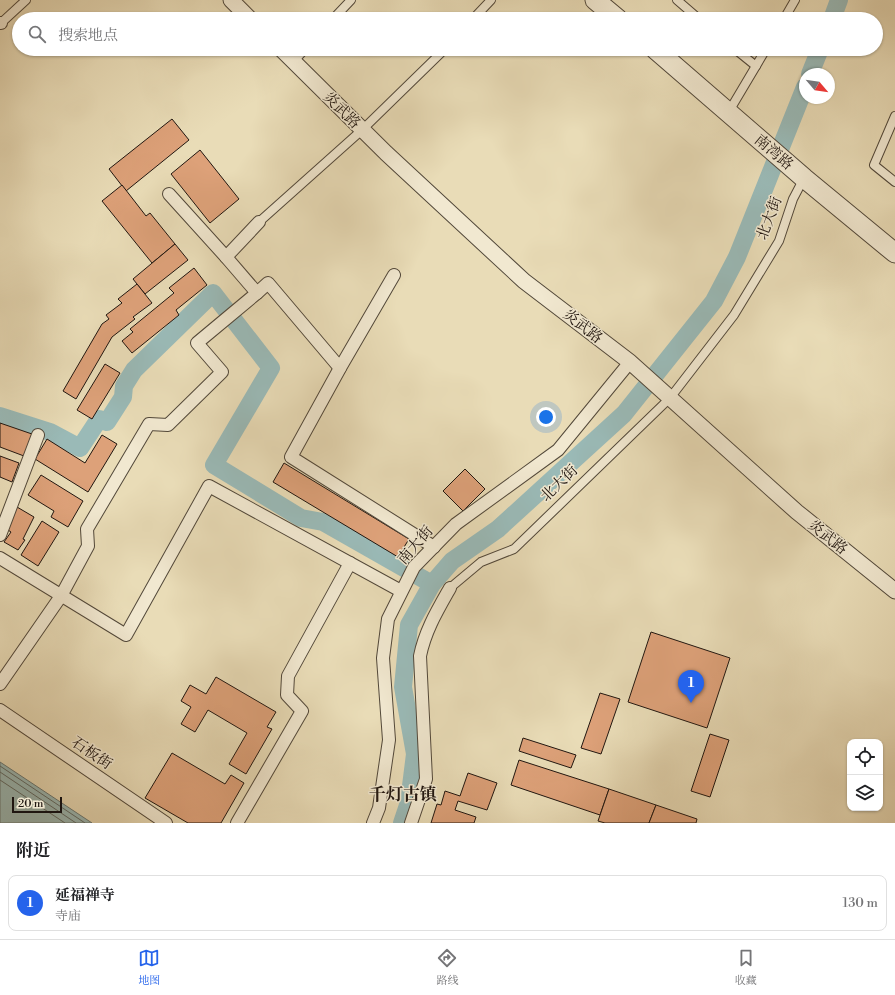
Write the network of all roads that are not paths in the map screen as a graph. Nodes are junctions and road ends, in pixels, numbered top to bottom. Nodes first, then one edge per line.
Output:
1 (26, 0) edge
2 (231, 0) edge
3 (351, 0) edge
4 (491, 0) edge
5 (595, 0) edge
6 (676, 0) edge
7 (795, 0) edge
8 (12, 12) edge
9 (12, 12) edge
10 (243, 12) edge
11 (340, 12) edge
12 (480, 12) edge
13 (610, 12) edge
14 (691, 12) edge
15 (788, 12) edge
16 (0, 23) edge
17 (288, 56) edge
18 (299, 56) edge
19 (439, 56) edge
20 (663, 56) edge
21 (744, 56) edge
22 (762, 56) edge
23 (294, 62) junction
24 (756, 66) junction
25 (728, 113) junction
26 (895, 116) edge
27 (362, 130) junction
28 (798, 172) junction
29 (895, 182) edge
30 (169, 194) dead end
31 (259, 222) joint
32 (895, 253) edge
33 (226, 257) junction
34 (394, 275) dead end
35 (257, 293) junction
36 (634, 366) junction
37 (340, 368) junction
38 (667, 394) junction
39 (38, 435) dead end
40 (0, 535) edge
41 (434, 547) junction
42 (0, 558) edge
43 (350, 563) junction
44 (450, 588) joint
45 (401, 591) junction
46 (895, 591) edge
47 (61, 596) junction
48 (0, 684) edge
49 (0, 710) edge
50 (166, 823) edge
51 (238, 823) edge
52 (373, 823) edge
53 (412, 823) edge

1 - 9 lane
2 - 10 street
3 - 11 lane
4 - 12 lane
5 - 13 street
6 - 14 lane
7 - 15 lane
8 - 16 lane
17 - 23 street, 炎武路
18 - 23 lane
19 - 27 lane
20 - 25 street, 南湾路
21 - 24 lane
22 - 24 lane
23 - 27 street, 炎武路
24 - 25 lane
25 - 28 street, 南湾路
26 - 29 lane
27 - 31 lane
27 - 36 street, 炎武路
28 - 32 street, 南湾路
28 - 38 lane, 北大街
30 - 33 street
31 - 33 street
33 - 35 street
34 - 37 street
35 - 37 street
35 - 47 street
36 - 38 street, 炎武路
36 - 41 street, 南大街
37 - 41 street
38 - 44 lane, 北大街
38 - 46 street, 炎武路
39 - 40 street
41 - 45 street, 南大街
42 - 47 street
43 - 45 street
43 - 47 street
43 - 51 street
44 - 53 street, 北大街
45 - 52 street, 南大街
47 - 48 street
49 - 50 street, 石板街

